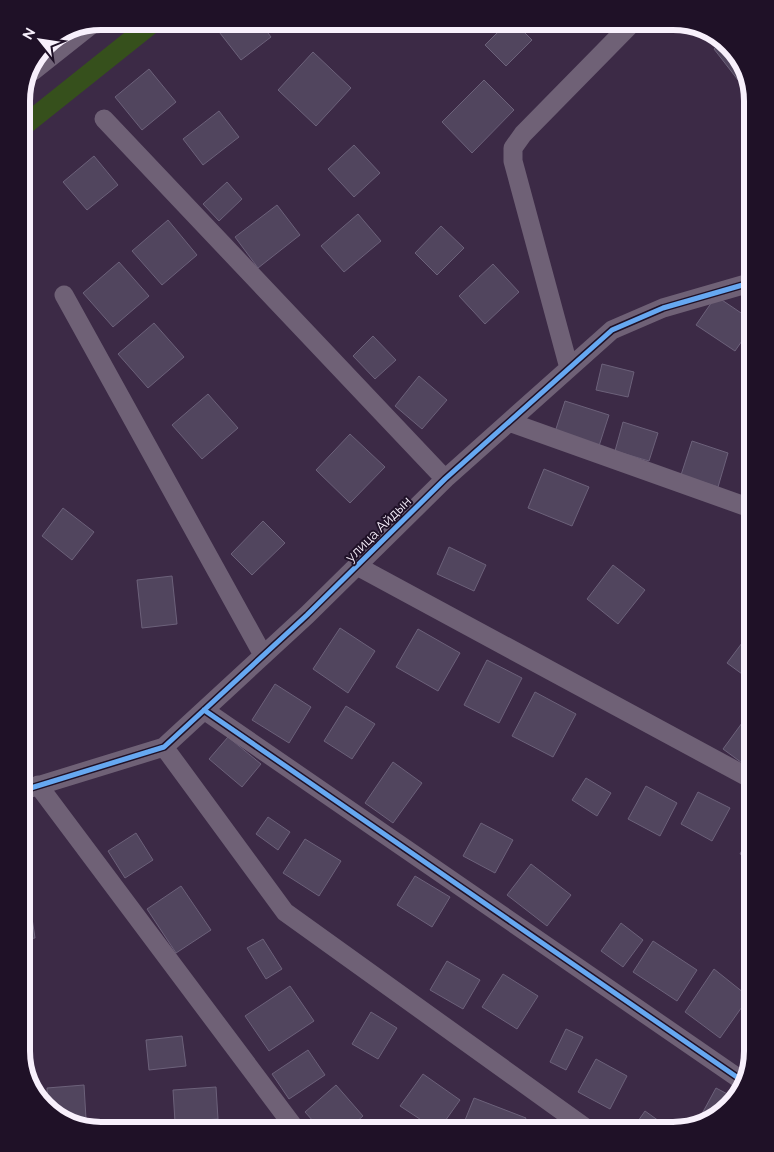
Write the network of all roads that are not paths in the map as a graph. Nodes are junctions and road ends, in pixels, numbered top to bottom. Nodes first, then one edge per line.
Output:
1 (625, 30) edge
2 (81, 33) edge
3 (40, 65) edge
4 (104, 119) dead end
5 (744, 285) edge
6 (64, 295) dead end
7 (570, 368) junction
8 (508, 422) junction
9 (445, 479) junction
10 (744, 506) edge
11 (357, 566) junction
12 (263, 655) junction
13 (204, 710) junction
14 (164, 747) junction
15 (744, 775) edge
16 (30, 788) edge
17 (739, 1078) edge
18 (290, 1122) edge
19 (577, 1122) edge

1 - 7 street
2 - 3 street
4 - 9 street
5 - 7 street, улица Айдын
6 - 12 street
7 - 8 street, улица Айдын
8 - 9 street, улица Айдын
8 - 10 street
9 - 11 street, улица Айдын
11 - 12 street, улица Айдын
11 - 15 street
12 - 13 street, улица Айдын
13 - 14 street, улица Айдын
13 - 17 street
14 - 16 street, улица Айдын
14 - 19 street
16 - 18 street

